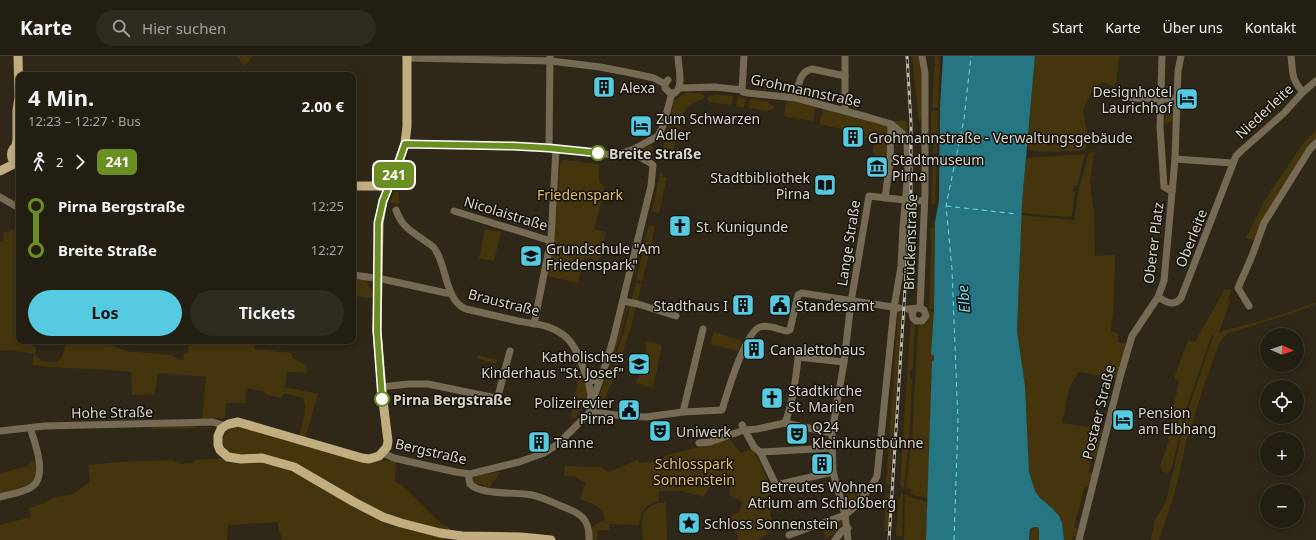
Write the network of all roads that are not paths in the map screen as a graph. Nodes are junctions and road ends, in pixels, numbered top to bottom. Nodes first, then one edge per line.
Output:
1 (18, 56) edge
2 (678, 56) edge
3 (744, 56) edge
4 (845, 56) edge
5 (922, 56) edge
6 (1162, 56) edge
7 (1181, 56) edge
8 (1291, 56) edge
9 (404, 57) edge
10 (550, 59) edge
11 (18, 72) edge
12 (845, 76) junction
13 (1316, 81) edge
14 (673, 83) junction
15 (742, 90) junction
16 (1303, 92) junction
17 (670, 93) junction
18 (796, 98) junction
19 (1132, 98) dead end
20 (1161, 99) junction
21 (1177, 99) junction
22 (846, 111) junction
23 (891, 124) junction
24 (1316, 143) edge
25 (405, 144) junction
26 (16, 146) edge
27 (553, 149) junction
28 (1161, 149) junction
29 (632, 150) junction
30 (1176, 151) junction
31 (1175, 159) junction
32 (15, 161) edge
33 (1232, 163) junction
34 (0, 165) edge
35 (0, 171) edge
36 (356, 186) edge
37 (388, 188) junction
38 (1172, 191) junction
39 (0, 197) edge
40 (885, 198) junction
41 (905, 200) junction
42 (924, 201) junction
43 (16, 206) edge
44 (396, 210) dead end
45 (454, 211) dead end
46 (551, 241) junction
47 (356, 275) edge
48 (378, 279) junction
49 (451, 293) junction
50 (1158, 297) junction
51 (623, 301) junction
52 (851, 302) junction
53 (1249, 306) dead end
54 (896, 308) junction
55 (915, 309) dead end
56 (676, 316) dead end
57 (534, 324) junction
58 (703, 329) dead end
59 (510, 351) dead end
60 (844, 362) junction
61 (588, 380) junction
62 (599, 381) junction
63 (381, 387) junction
64 (593, 394) junction
65 (591, 408) junction
66 (683, 412) junction
67 (786, 423) junction
68 (225, 426) junction
69 (743, 427) junction
70 (30, 428) junction
71 (0, 431) edge
72 (832, 433) junction
73 (699, 443) dead end
74 (832, 448) junction
75 (760, 452) junction
76 (383, 453) junction
77 (833, 472) junction
78 (468, 474) junction
79 (0, 497) edge
80 (845, 515) junction
81 (848, 528) junction
82 (789, 535) dead end
83 (551, 540) edge
84 (589, 540) edge
85 (836, 540) edge
86 (848, 540) edge
87 (1079, 540) edge

1 - 11 main road
2 - 14 street
3 - 15 street
4 - 12 street
5 - 42 street, Brückenstraße
6 - 20 street
7 - 21 street, Oberer Platz
8 - 16 street
9 - 10 street, Grohmannstraße
9 - 25 main road
10 - 14 street, Grohmannstraße
10 - 27 street, Nicolaistraße
12 - 18 street
12 - 22 street
13 - 16 street, Niederleite
14 - 15 street, Grohmannstraße
14 - 17 street
14 - 17 street
15 - 18 street, Grohmannstraße
16 - 33 street, Niederleite
17 - 29 street
18 - 22 street, Grohmannstraße
19 - 20 street
20 - 21 street
20 - 28 street
21 - 30 street, Oberer Platz
22 - 23 street, Grohmannstraße
23 - 40 street
23 - 41 street, Grohmannstraße
24 - 53 street
25 - 27 street
25 - 37 main road
26 - 32 main road
27 - 29 street
27 - 46 street, Nicolaistraße
28 - 30 street
28 - 38 street, Oberer Platz
29 - 51 street
30 - 31 street, Oberer Platz
31 - 33 street
31 - 38 street, Oberer Platz
32 - 34 main road
32 - 35 main road
33 - 50 street, Oberleite
36 - 37 main road
37 - 48 main road
38 - 50 street, Oberer Platz
39 - 43 street
40 - 41 street
40 - 52 street, Lange Straße
41 - 42 street
41 - 54 street, Grohmannstraße
42 - 55 street, Brückenstraße
44 - 49 street, Braustraße
45 - 46 street, Nicolaistraße
46 - 57 street, Nicolaistraße
47 - 48 street
48 - 49 street
48 - 63 main road
49 - 57 street, Braustraße
50 - 87 street, Postaer Straße
51 - 56 street
51 - 62 street
52 - 54 street
52 - 60 street, Lange Straße
52 - 66 street
54 - 80 street, Grohmannstraße
57 - 61 street, Braustraße
58 - 66 street
59 - 63 street
60 - 67 street
60 - 72 street, Lange Straße
61 - 62 street
61 - 64 street, Braustraße
62 - 64 street
63 - 76 main road
64 - 65 street
65 - 66 street
65 - 78 street, Bergstraße
67 - 69 street
67 - 72 street
68 - 70 street, Hohe Straße
68 - 76 main road
68 - 83 main road
69 - 73 street
69 - 75 street
70 - 71 street, Hohe Straße
70 - 79 street
72 - 74 street, Lange Straße
74 - 75 street
74 - 77 street, Lange Straße
75 - 77 street
76 - 78 street, Bergstraße
77 - 80 street, Lange Straße
78 - 84 street
80 - 81 street, Lange Straße
80 - 82 street
81 - 85 street
81 - 86 street, Lange Straße

